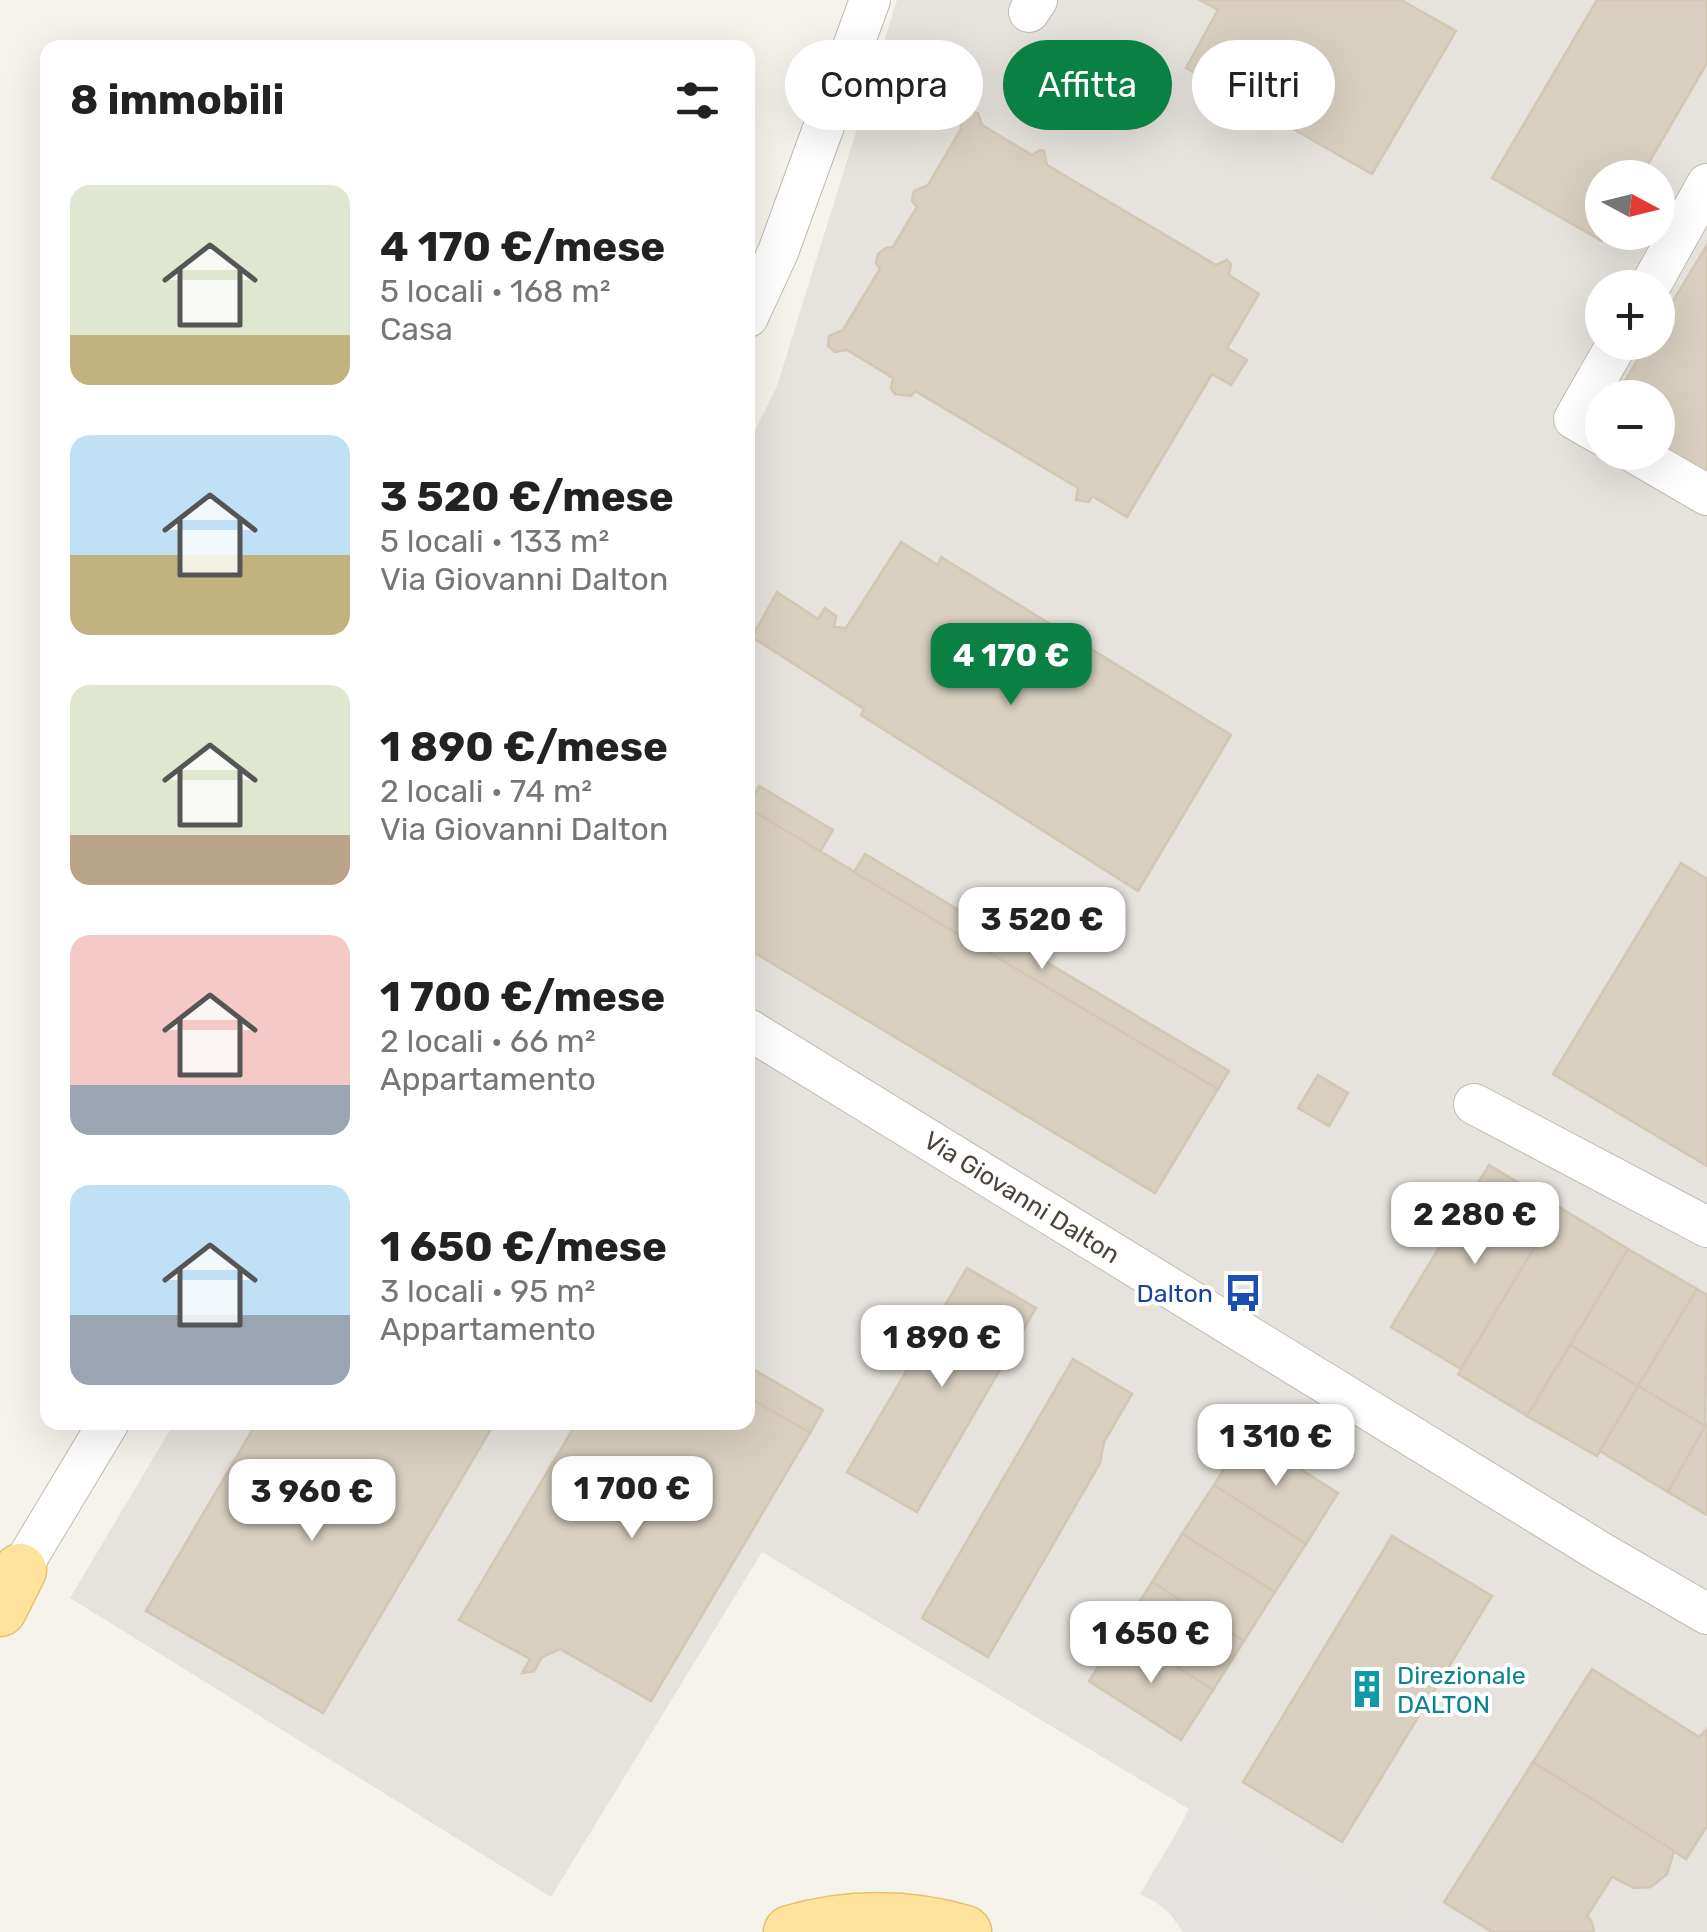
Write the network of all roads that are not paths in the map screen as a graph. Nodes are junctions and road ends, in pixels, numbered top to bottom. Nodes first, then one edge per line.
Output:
1 (870, 0) edge
2 (1707, 184) edge
3 (1659, 270) edge
4 (755, 302) edge
5 (1585, 400) edge
6 (1585, 425) edge
7 (1664, 470) edge
8 (1707, 495) edge
9 (755, 1033) edge
10 (1474, 1104) dead end
11 (1707, 1227) edge
12 (104, 1430) edge
13 (7, 1592) edge
14 (1707, 1614) edge
15 (790, 1932) edge
16 (965, 1932) edge

1 - 4 street
2 - 3 street
5 - 6 street
7 - 8 street
9 - 14 street, Via Giovanni Dalton
10 - 11 street
12 - 13 street
15 - 16 main road

